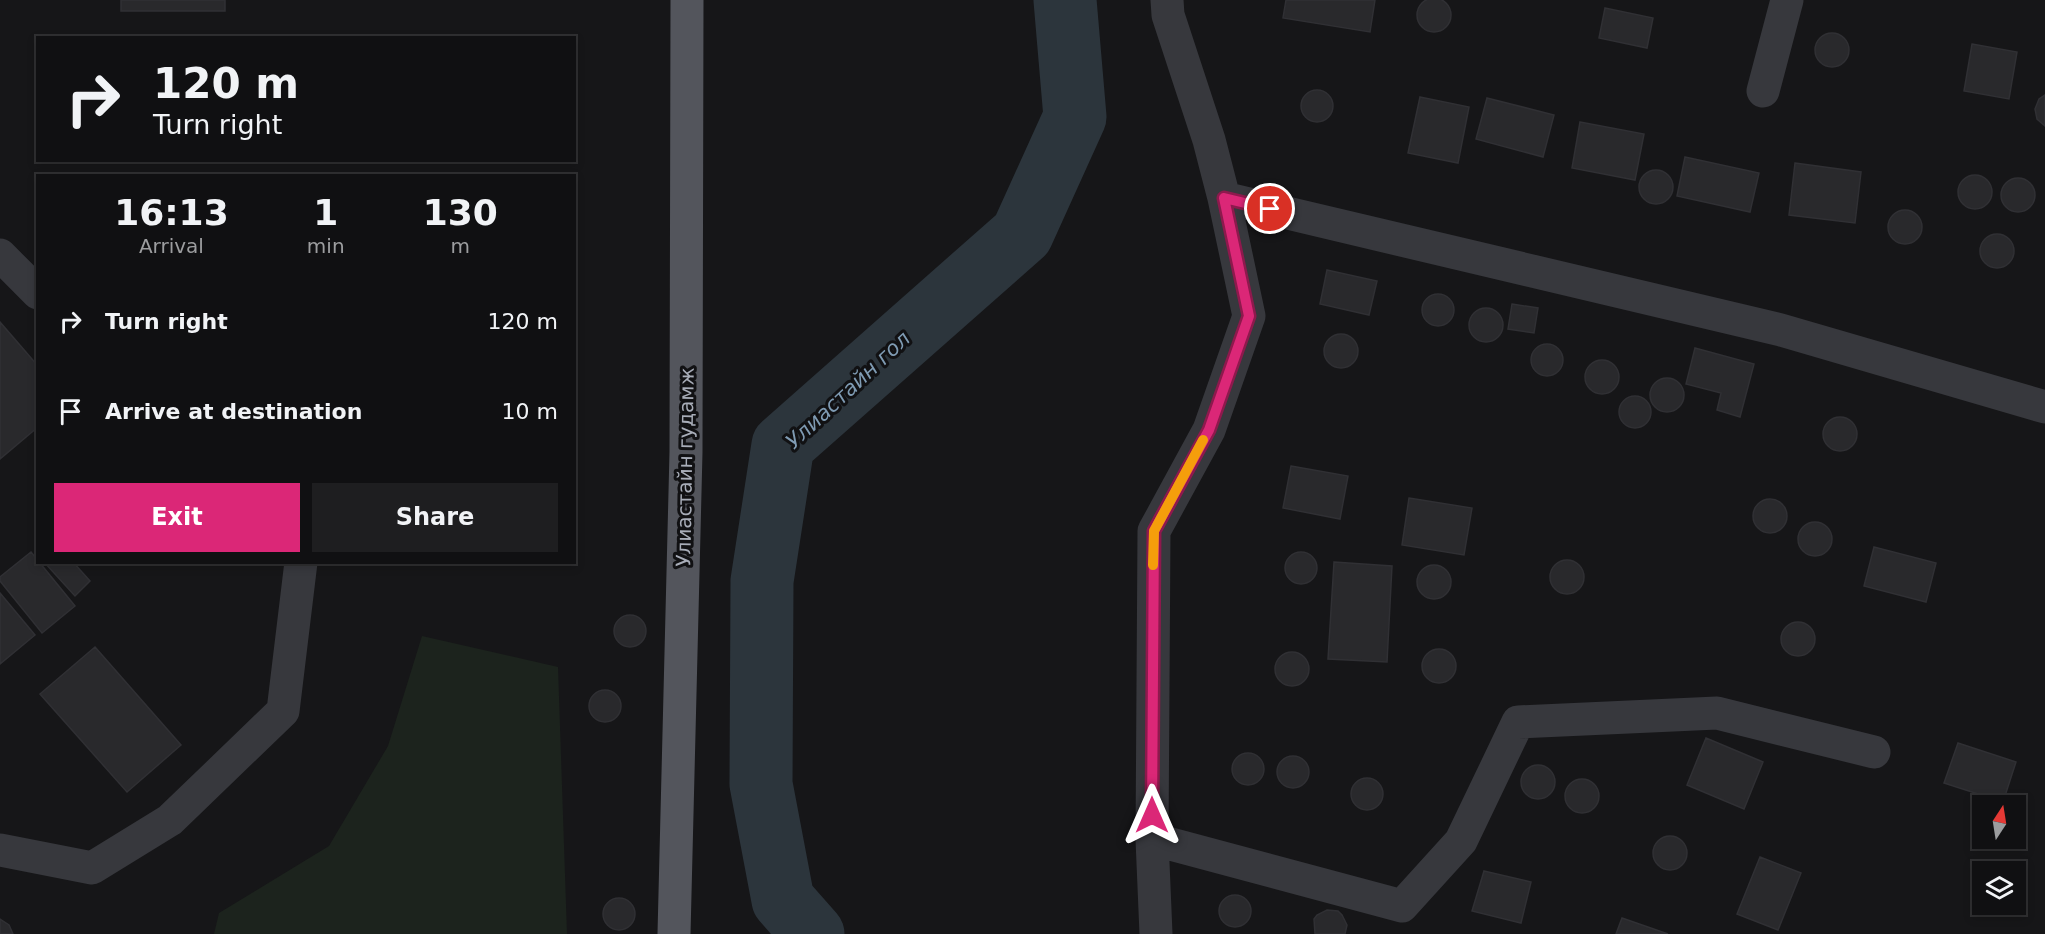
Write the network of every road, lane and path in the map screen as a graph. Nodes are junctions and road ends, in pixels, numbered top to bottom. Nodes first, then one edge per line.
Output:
1 (687, 0) edge
2 (1167, 0) edge
3 (1787, 0) edge
4 (1762, 91) dead end
5 (1224, 198) junction
6 (0, 255) edge
7 (36, 291) edge
8 (2045, 407) edge
9 (301, 564) edge
10 (1874, 752) dead end
11 (1152, 839) junction
12 (0, 850) edge
13 (674, 934) edge
14 (1156, 934) edge

1 - 13 main road, Улиастайн гудамж
2 - 5 street
3 - 4 street
5 - 8 street
5 - 11 street
6 - 7 street
9 - 12 street
10 - 11 street
11 - 14 street

